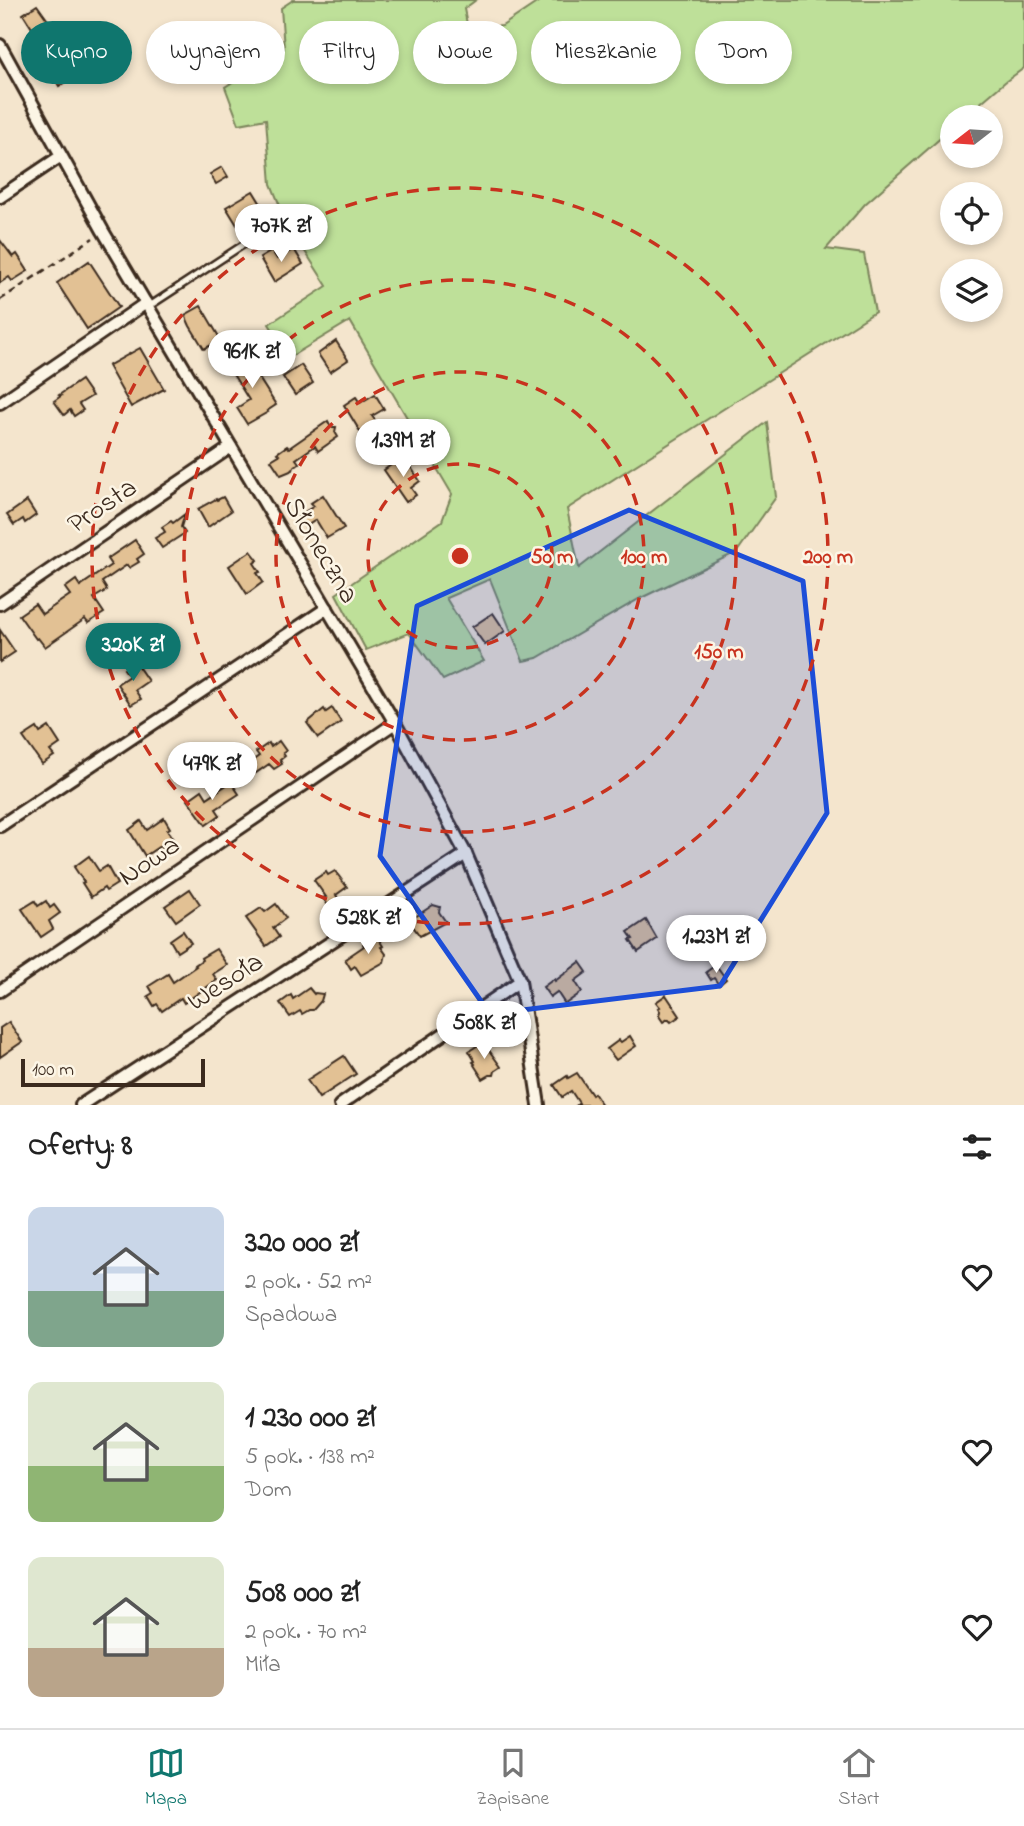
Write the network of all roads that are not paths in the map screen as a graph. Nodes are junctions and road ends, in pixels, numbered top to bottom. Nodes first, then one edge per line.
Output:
1 (0, 45) edge
2 (61, 156) junction
3 (0, 197) edge
4 (281, 220) dead end
5 (147, 305) junction
6 (0, 403) edge
7 (231, 447) junction
8 (0, 604) edge
9 (327, 607) junction
10 (395, 723) junction
11 (0, 826) edge
12 (466, 854) junction
13 (520, 981) junction
14 (0, 991) edge
15 (81, 1105) edge
16 (340, 1105) edge
17 (539, 1105) edge

1 - 2 street, Słoneczna
2 - 3 street
2 - 5 street, Słoneczna
4 - 5 lane
5 - 6 street
5 - 7 street, Słoneczna
7 - 8 street, Prosta
7 - 9 street, Słoneczna
9 - 10 street, Słoneczna
9 - 11 street
10 - 12 street, Słoneczna
10 - 14 street, Nowa
12 - 13 street, Słoneczna
12 - 15 street, Wesoła
13 - 16 street
13 - 17 street, Słoneczna

